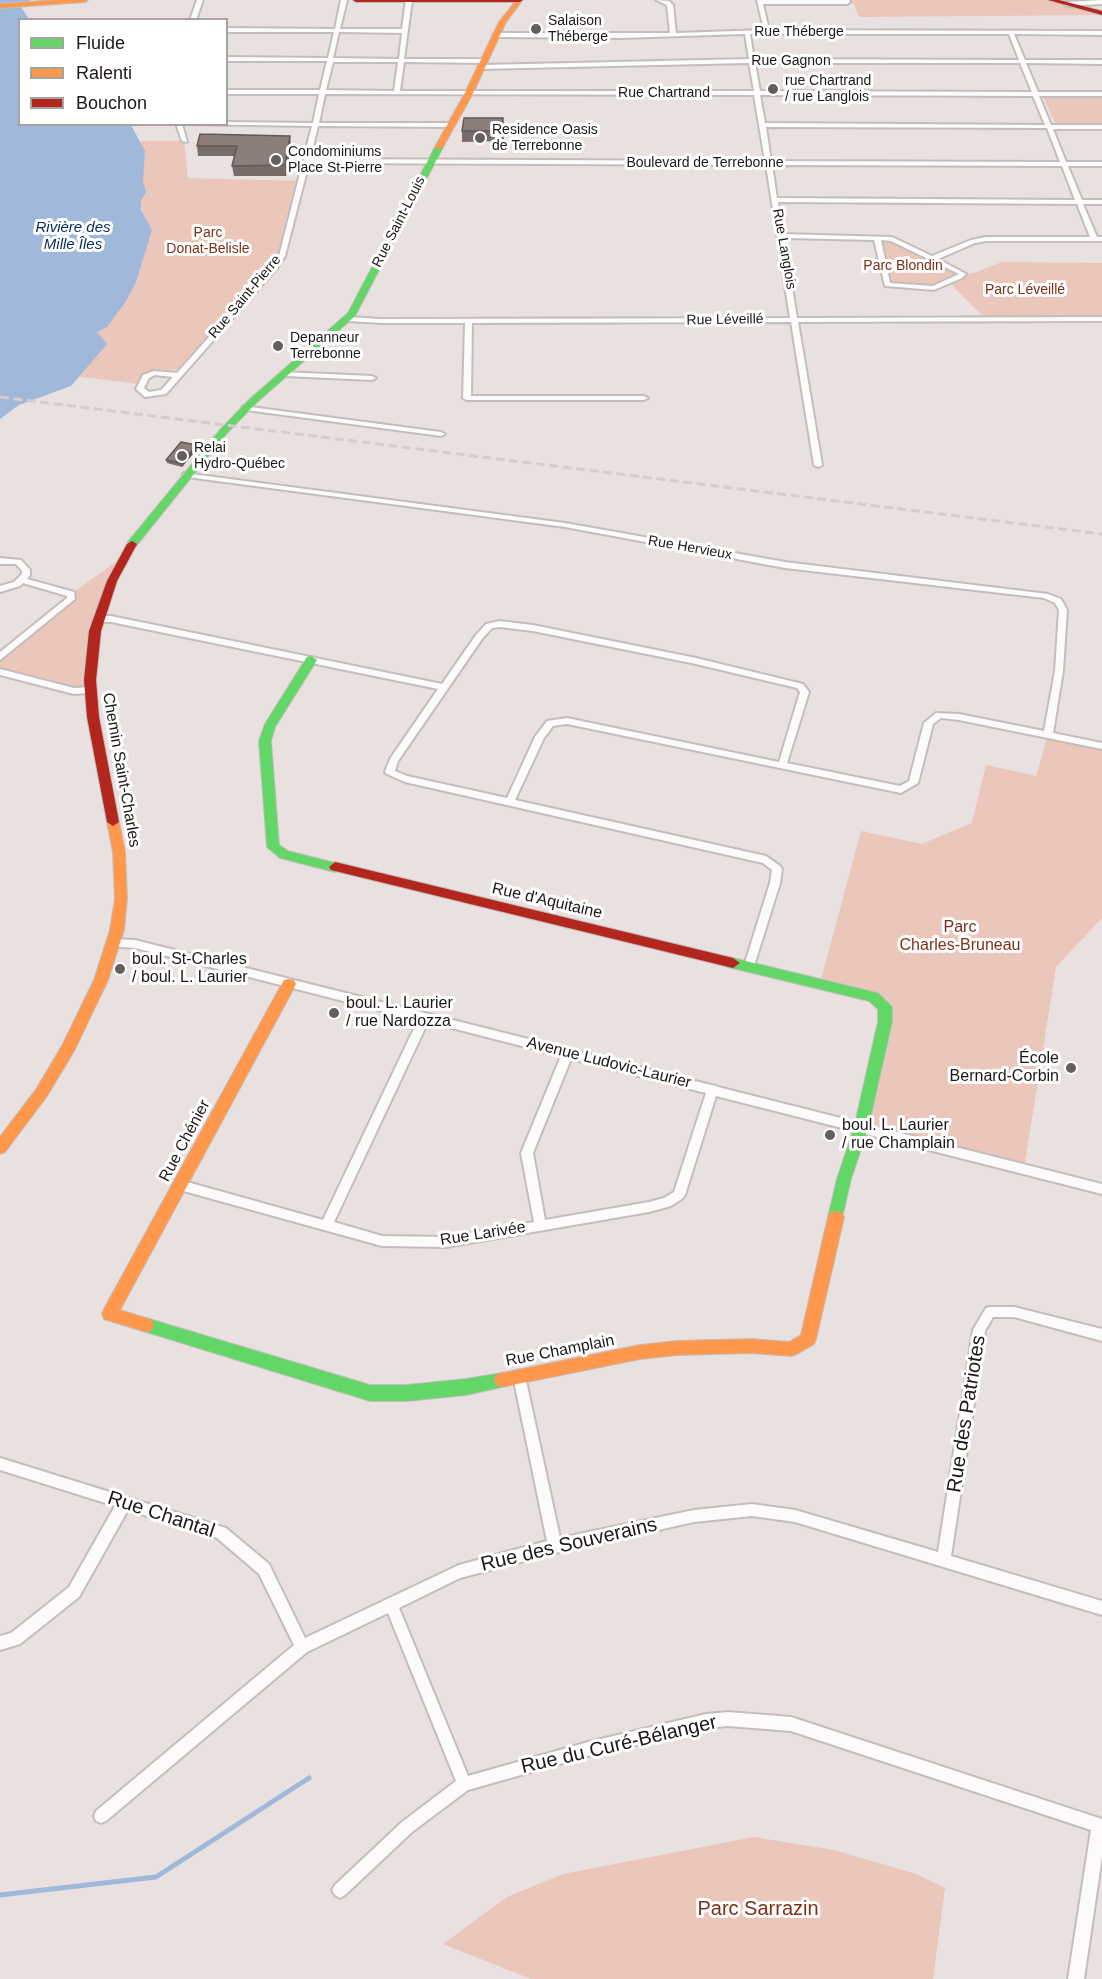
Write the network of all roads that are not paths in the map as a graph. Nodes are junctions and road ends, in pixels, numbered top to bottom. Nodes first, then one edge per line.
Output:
1 (85, 0) edge
2 (200, 0) edge
3 (345, 0) edge
4 (356, 0) edge
5 (409, 0) edge
6 (659, 0) edge
7 (846, 0) edge
8 (1050, 0) edge
9 (519, 1) edge
10 (761, 1) edge
11 (1102, 2) edge
12 (1066, 4) junction
13 (0, 6) edge
14 (1102, 13) edge
15 (194, 18) edge
16 (228, 30) edge
17 (337, 30) junction
18 (406, 31) junction
19 (747, 32) junction
20 (767, 32) junction
21 (1011, 33) junction
22 (1102, 33) edge
23 (673, 34) junction
24 (496, 35) junction
25 (228, 59) edge
26 (329, 60) junction
27 (402, 61) junction
28 (751, 61) junction
29 (1023, 62) junction
30 (1102, 62) edge
31 (482, 64) junction
32 (228, 92) edge
33 (323, 92) junction
34 (397, 93) junction
35 (469, 93) junction
36 (756, 93) junction
37 (1036, 94) junction
38 (1102, 94) edge
39 (228, 124) edge
40 (315, 125) junction
41 (451, 125) junction
42 (763, 125) junction
43 (180, 126) edge
44 (1049, 127) junction
45 (1102, 127) edge
46 (185, 141) dead end
47 (307, 160) junction
48 (430, 162) junction
49 (769, 163) junction
50 (1065, 164) junction
51 (1102, 164) edge
52 (775, 200) junction
53 (1080, 201) junction
54 (1102, 202) edge
55 (782, 236) junction
56 (877, 238) junction
57 (1094, 238) junction
58 (1102, 239) edge
59 (934, 258) junction
60 (348, 319) junction
61 (795, 319) junction
62 (1102, 319) edge
63 (469, 321) junction
64 (285, 374) junction
65 (179, 375) junction
66 (372, 378) dead end
67 (645, 398) dead end
68 (243, 411) junction
69 (441, 434) dead end
70 (818, 465) dead end
71 (187, 476) junction
72 (0, 561) edge
73 (22, 580) junction
74 (0, 589) edge
75 (98, 619) junction
76 (0, 657) edge
77 (311, 660) junction
78 (0, 672) edge
79 (444, 688) junction
80 (90, 690) junction
81 (1048, 735) junction
82 (1102, 746) edge
83 (782, 766) junction
84 (510, 802) junction
85 (114, 943) junction
86 (749, 966) junction
87 (289, 984) junction
88 (425, 1017) junction
89 (568, 1053) junction
90 (713, 1089) junction
91 (861, 1128) junction
92 (0, 1148) edge
93 (180, 1185) junction
94 (1102, 1189) edge
95 (327, 1224) junction
96 (540, 1225) junction
97 (110, 1314) joint
98 (1102, 1335) edge
99 (519, 1376) junction
100 (0, 1464) edge
101 (125, 1502) junction
102 (555, 1546) junction
103 (944, 1560) junction
104 (391, 1605) junction
105 (1102, 1608) edge
106 (0, 1643) edge
107 (302, 1647) junction
108 (465, 1784) junction
109 (101, 1816) dead end
110 (1101, 1826) edge
111 (339, 1890) dead end
112 (1076, 1979) edge

1 - 13 main road
2 - 15 street
3 - 17 street, Rue Saint-Pierre
4 - 5 main road
5 - 9 main road
5 - 18 street
6 - 23 street
7 - 10 street
8 - 12 main road
9 - 24 main road, Rue Saint-Louis
10 - 20 street
11 - 12 street
12 - 14 main road
16 - 17 street
17 - 18 street
17 - 26 street, Rue Saint-Pierre
18 - 27 street
19 - 20 street, Rue Théberge
19 - 23 street, Rue Théberge
19 - 28 street, Rue Langlois
20 - 21 street, Rue Théberge
21 - 22 street, Rue Théberge
21 - 29 street
23 - 24 street, Rue Théberge
24 - 31 main road, Rue Saint-Louis
25 - 26 street, Rue Gagnon
26 - 27 street, Rue Gagnon
26 - 33 street, Rue Saint-Pierre
27 - 31 street, Rue Gagnon
27 - 34 street
28 - 29 street, Rue Gagnon
28 - 31 street, Rue Gagnon
28 - 36 street, Rue Langlois
29 - 30 street, Rue Gagnon
29 - 37 street
31 - 35 main road, Rue Saint-Louis
32 - 33 street, Rue Chartrand
33 - 34 street, Rue Chartrand
33 - 40 street, Rue Saint-Pierre
34 - 35 street, Rue Chartrand
35 - 36 street, Rue Chartrand
35 - 41 main road, Rue Saint-Louis
36 - 37 street, Rue Chartrand
36 - 42 street, Rue Langlois
37 - 38 street, Rue Chartrand
37 - 44 street
39 - 40 street
40 - 41 street
40 - 47 street, Rue Saint-Pierre
41 - 48 main road, Rue Saint-Louis
42 - 44 street
42 - 49 street, Rue Langlois
43 - 46 street
44 - 45 street
44 - 50 street
47 - 48 street, Boulevard de Terrebonne
47 - 65 street, Rue Saint-Pierre
48 - 49 street, Boulevard de Terrebonne
48 - 60 main road, Rue Saint-Louis
49 - 50 street, Boulevard de Terrebonne
49 - 52 street, Rue Langlois
50 - 51 street, Boulevard de Terrebonne
50 - 53 street
52 - 53 street
52 - 55 street, Rue Langlois
53 - 54 street
53 - 57 street
55 - 56 street
55 - 61 street, Rue Langlois
56 - 59 street
56 - 59 street
57 - 58 street
57 - 59 street
60 - 63 street, Rue Léveillé
60 - 64 main road, Rue Saint-Louis
61 - 62 street, Rue Léveillé
61 - 63 street, Rue Léveillé
61 - 70 street, Rue Langlois
63 - 67 street
64 - 66 street
64 - 68 main road, Rue Saint-Louis
65 - 65 street, Rue Saint-Pierre
68 - 69 street
68 - 71 main road, Chemin Saint-Charles
71 - 75 main road, Chemin Saint-Charles
71 - 81 street, Rue Hervieux
72 - 73 street
73 - 74 street
73 - 76 street
75 - 77 street
75 - 80 main road, Chemin Saint-Charles
77 - 79 street
77 - 86 main road, Rue d'Aquitaine
78 - 80 street
79 - 83 street
79 - 84 street
80 - 85 main road, Chemin Saint-Charles
81 - 82 street
81 - 83 street
83 - 84 street
84 - 86 street
85 - 87 street, Avenue Ludovic-Laurier
85 - 92 main road, Chemin Saint-Charles
86 - 91 main road, Rue d'Aquitaine
87 - 88 street, Avenue Ludovic-Laurier
87 - 93 main road, Rue Chénier
88 - 89 street, Avenue Ludovic-Laurier
88 - 95 street
89 - 90 street, Avenue Ludovic-Laurier
89 - 96 street
90 - 91 street, Avenue Ludovic-Laurier
90 - 96 street, Rue Larivée
91 - 94 street, Avenue Ludovic-Laurier
91 - 99 main road, Rue Champlain
93 - 95 street, Rue Larivée
93 - 97 main road, Rue Chénier
95 - 96 street, Rue Larivée
97 - 99 main road, Rue Champlain
98 - 103 street, Rue des Patriotes
99 - 102 street
100 - 101 street, Rue Chantal
101 - 106 street
101 - 107 street, Rue Chantal
102 - 103 street, Rue des Souverains
102 - 104 street, Rue des Souverains
103 - 105 street, Rue des Souverains
104 - 107 street, Rue des Souverains
104 - 108 street
107 - 109 street, Rue des Souverains
108 - 110 street, Rue du Curé-Bélanger
108 - 111 street, Rue du Curé-Bélanger
110 - 112 street

